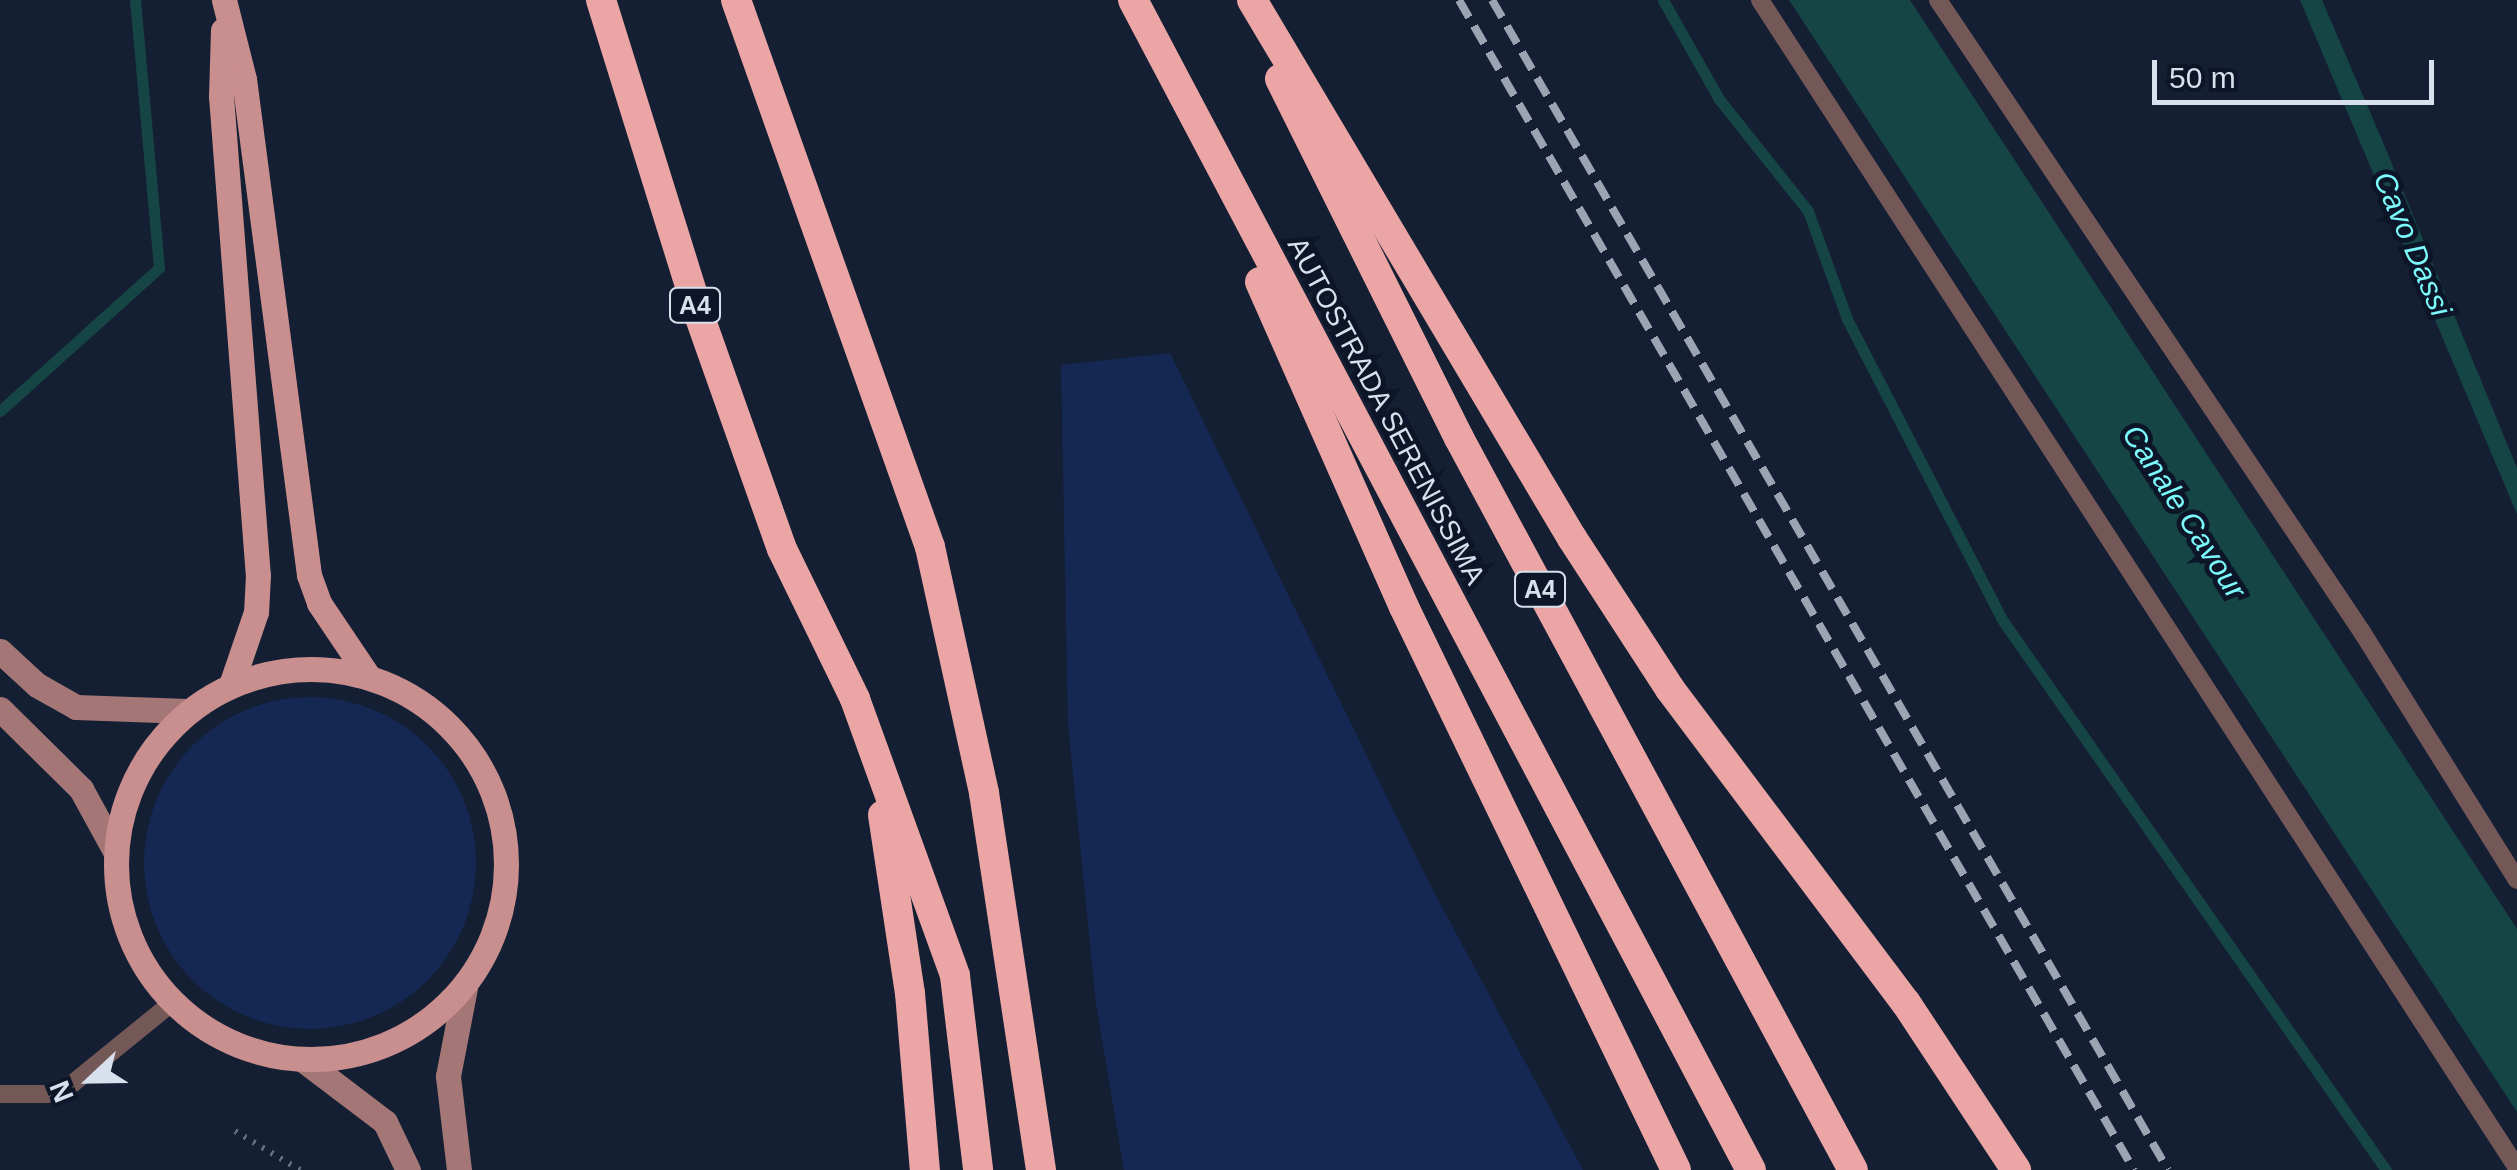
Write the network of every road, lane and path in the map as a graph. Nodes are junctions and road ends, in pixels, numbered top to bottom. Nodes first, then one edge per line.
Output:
1 (224, 0) edge
2 (601, 0) edge
3 (736, 0) edge
4 (1133, 0) edge
5 (1241, 0) edge
6 (1252, 0) edge
7 (1760, 0) edge
8 (1938, 0) edge
9 (1158, 50) junction
10 (0, 651) edge
11 (368, 676) junction
12 (231, 685) junction
13 (0, 709) edge
14 (188, 712) junction
15 (874, 753) junction
16 (116, 853) junction
17 (2517, 880) edge
18 (465, 988) junction
19 (173, 1002) junction
20 (302, 1059) junction
21 (0, 1094) edge
22 (235, 1131) dead end
23 (2517, 1168) edge
24 (300, 1170) edge
25 (408, 1170) edge
26 (459, 1170) edge
27 (925, 1170) edge
28 (978, 1170) edge
29 (1042, 1170) edge
30 (1676, 1170) edge
31 (1751, 1170) edge
32 (1853, 1170) edge
33 (2016, 1170) edge

1 - 11 main road
1 - 12 main road
2 - 15 highway, A4
3 - 29 highway
4 - 9 highway, AUTOSTRADA SERENISSIMA
5 - 32 highway, AUTOSTRADA SERENISSIMA / A4
6 - 33 highway, A4
7 - 23 lane
8 - 17 lane
9 - 30 highway
9 - 31 highway, AUTOSTRADA SERENISSIMA
10 - 14 street
11 - 12 main road
11 - 18 main road
12 - 14 main road
13 - 16 street
14 - 16 main road
15 - 27 highway, A4
15 - 28 highway
16 - 19 main road
18 - 20 main road
18 - 26 street
19 - 20 main road
19 - 21 lane
20 - 25 street
22 - 24 path

